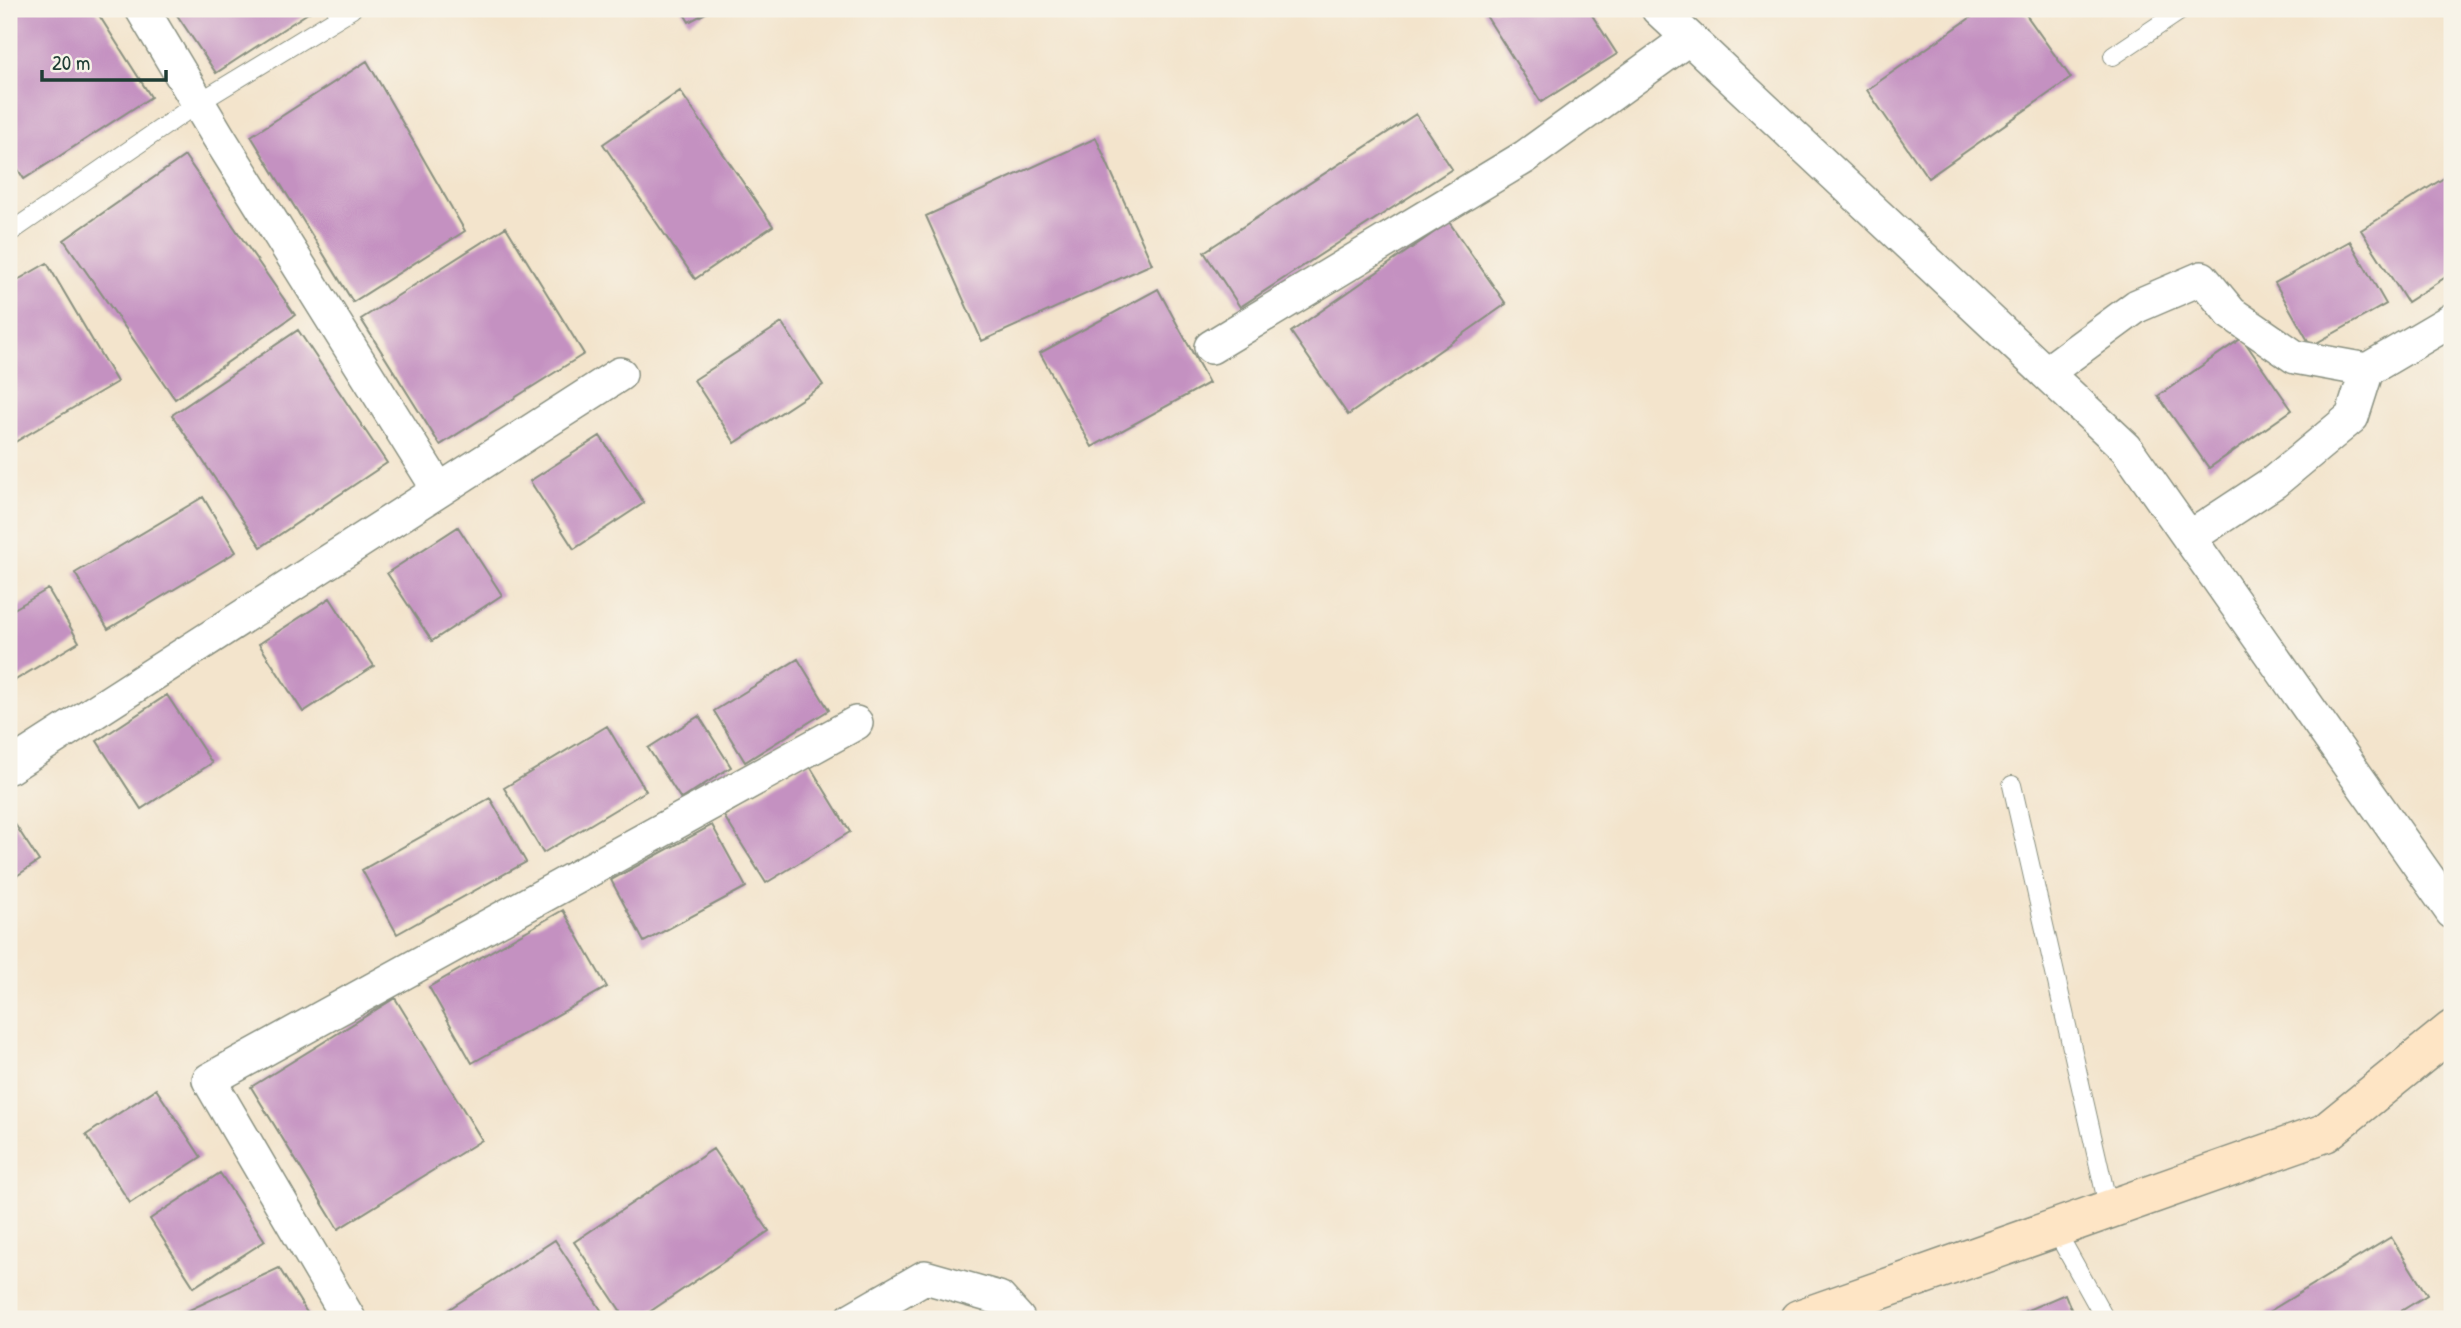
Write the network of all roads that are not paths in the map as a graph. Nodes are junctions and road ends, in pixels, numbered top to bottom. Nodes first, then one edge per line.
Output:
1 (142, 9) edge
2 (352, 9) edge
3 (1658, 9) edge
4 (2183, 9) edge
5 (1689, 38) junction
6 (2113, 56) dead end
7 (198, 103) junction
8 (9, 233) edge
9 (2452, 320) edge
10 (1211, 347) dead end
11 (2367, 370) junction
12 (2046, 373) junction
13 (620, 374) dead end
14 (439, 490) junction
15 (2189, 538) junction
16 (856, 723) dead end
17 (9, 767) edge
18 (2011, 785) dead end
19 (2452, 912) edge
20 (2452, 1030) edge
21 (2109, 1210) junction
22 (2055, 1229) junction
23 (349, 1319) edge
24 (852, 1319) edge
25 (1018, 1319) edge
26 (1798, 1319) edge
27 (2105, 1319) edge

1 - 7 street
2 - 7 lane
3 - 5 street
4 - 6 lane
5 - 10 street
5 - 12 street
7 - 8 lane
7 - 14 street
9 - 11 street
11 - 12 street
11 - 15 street
12 - 15 street
13 - 14 street
14 - 17 street
15 - 19 street
16 - 23 street
18 - 21 lane
20 - 21 main road
21 - 22 main road
22 - 26 main road
22 - 27 lane
24 - 25 street

